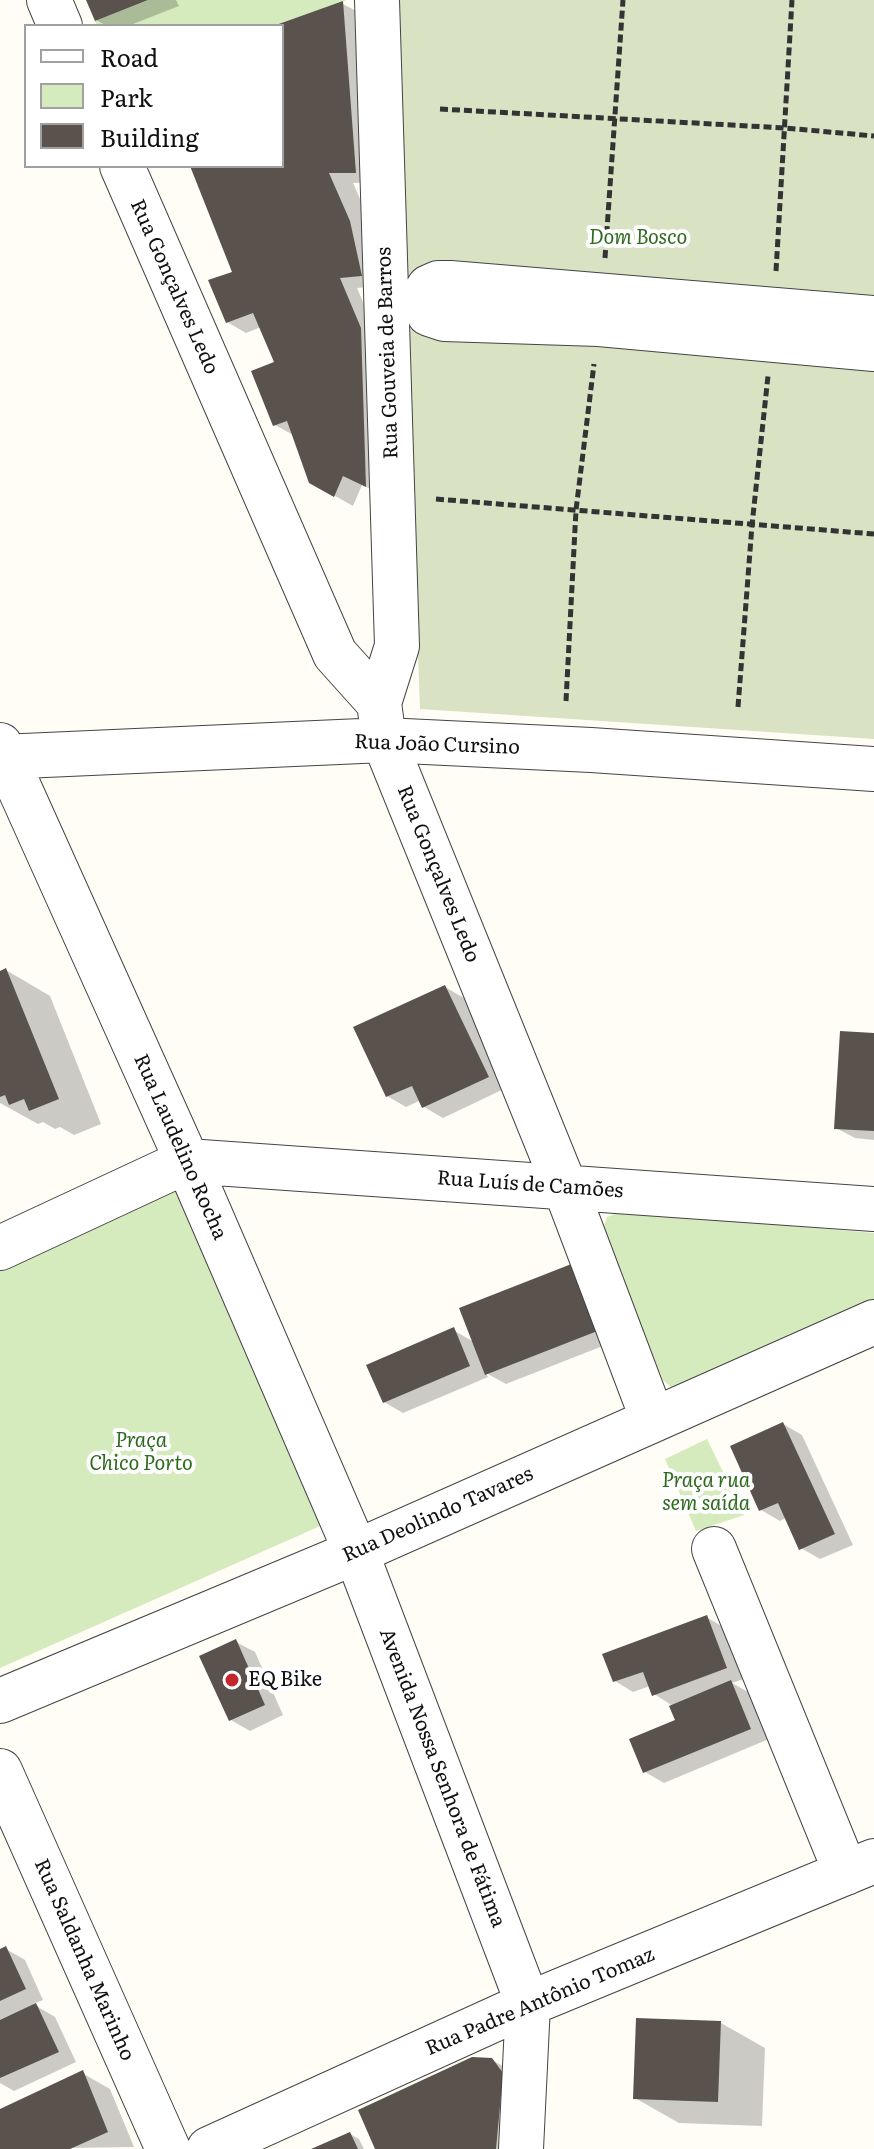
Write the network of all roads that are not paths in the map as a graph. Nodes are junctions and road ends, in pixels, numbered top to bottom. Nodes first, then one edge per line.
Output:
1 (49, 0) edge
2 (377, 0) edge
3 (59, 24) edge
4 (123, 168) edge
5 (874, 318) edge
6 (874, 349) edge
7 (381, 722) junction
8 (2, 753) edge
9 (874, 769) edge
10 (187, 1161) junction
11 (565, 1187) junction
12 (874, 1209) edge
13 (0, 1248) edge
14 (874, 1322) edge
15 (653, 1420) junction
16 (714, 1549) dead end
17 (356, 1552) junction
18 (0, 1701) edge
19 (0, 1771) edge
20 (860, 1867) edge
21 (528, 2004) junction
22 (168, 2149) edge
23 (209, 2149) edge
24 (521, 2149) edge

1 - 3 street
2 - 7 street, Rua Gouveia de Barros
4 - 7 street, Rua Gonçalves Ledo
5 - 6 street
7 - 8 street, Rua João Cursino
7 - 9 street, Rua João Cursino
7 - 11 street, Rua Gonçalves Ledo
8 - 10 street, Rua Laudelino Rocha
10 - 11 street, Rua Luís de Camões
10 - 13 street
10 - 17 street, Rua Laudelino Rocha
11 - 12 street, Rua Luís de Camões
11 - 15 street, Rua Gonçalves Ledo
14 - 15 street, Rua Deolindo Tavares
15 - 17 street, Rua Deolindo Tavares
16 - 20 street
17 - 18 street, Rua Deolindo Tavares
17 - 21 street, Avenida Nossa Senhora de Fátima
19 - 22 street, Rua Saldanha Marinho
20 - 21 street, Rua Padre Antônio Tomaz
21 - 23 street, Rua Padre Antônio Tomaz
21 - 24 street

